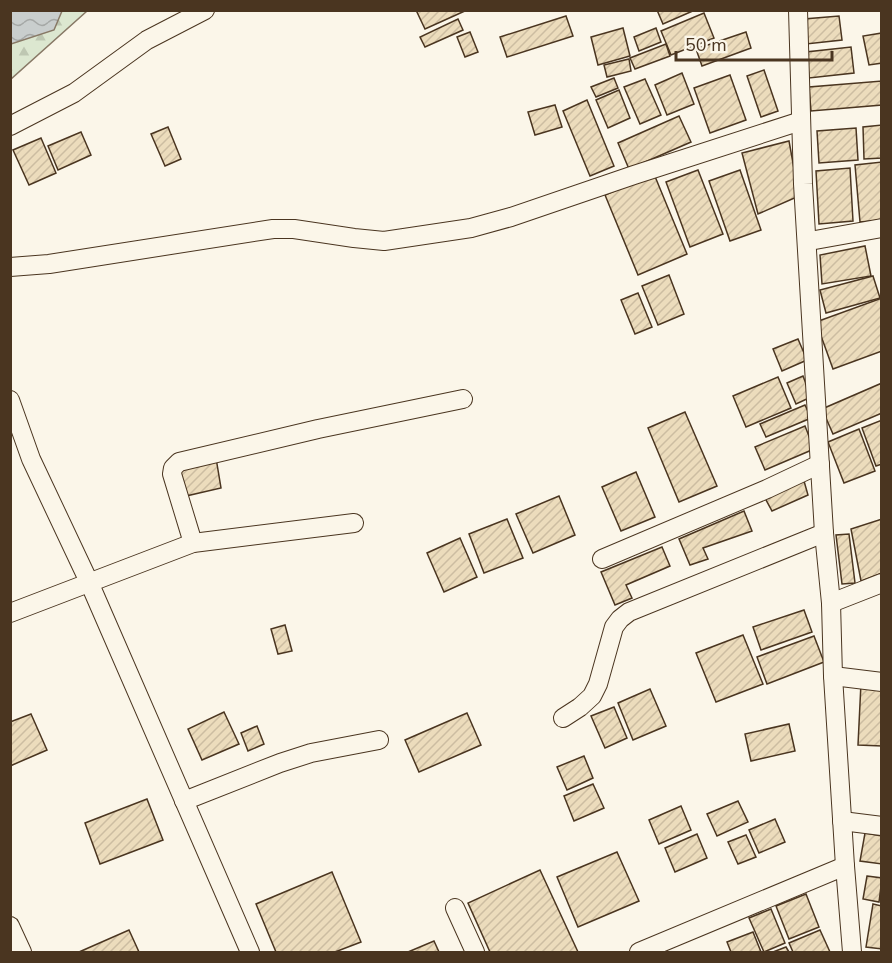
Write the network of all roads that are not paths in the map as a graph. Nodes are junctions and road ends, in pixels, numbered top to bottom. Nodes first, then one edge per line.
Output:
1 (205, 10) edge
2 (798, 10) edge
3 (801, 121) junction
4 (10, 126) edge
5 (882, 228) edge
6 (815, 240) dead end
7 (10, 267) edge
8 (463, 399) dead end
9 (10, 400) edge
10 (820, 464) junction
11 (354, 523) dead end
12 (824, 533) junction
13 (193, 543) junction
14 (602, 559) dead end
15 (89, 582) junction
16 (882, 583) edge
17 (831, 603) junction
18 (10, 613) edge
19 (833, 676) junction
20 (882, 682) edge
21 (563, 718) dead end
22 (379, 740) dead end
23 (184, 801) junction
24 (842, 821) junction
25 (882, 826) edge
26 (845, 866) junction
27 (455, 908) dead end
28 (10, 926) edge
29 (22, 952) edge
30 (250, 952) edge
31 (475, 952) edge
32 (639, 952) edge
33 (852, 952) edge

1 - 4 street
2 - 3 street
3 - 7 street
3 - 10 street
5 - 6 street
8 - 13 street
9 - 15 street
10 - 12 street
10 - 14 street
11 - 13 street
12 - 17 street
12 - 21 street
13 - 15 street
15 - 18 street
15 - 23 street
16 - 17 street
17 - 19 street
19 - 20 street
19 - 24 street
22 - 23 street
23 - 30 street
24 - 25 street
24 - 26 street
26 - 32 street
26 - 33 street
27 - 31 street
28 - 29 street

